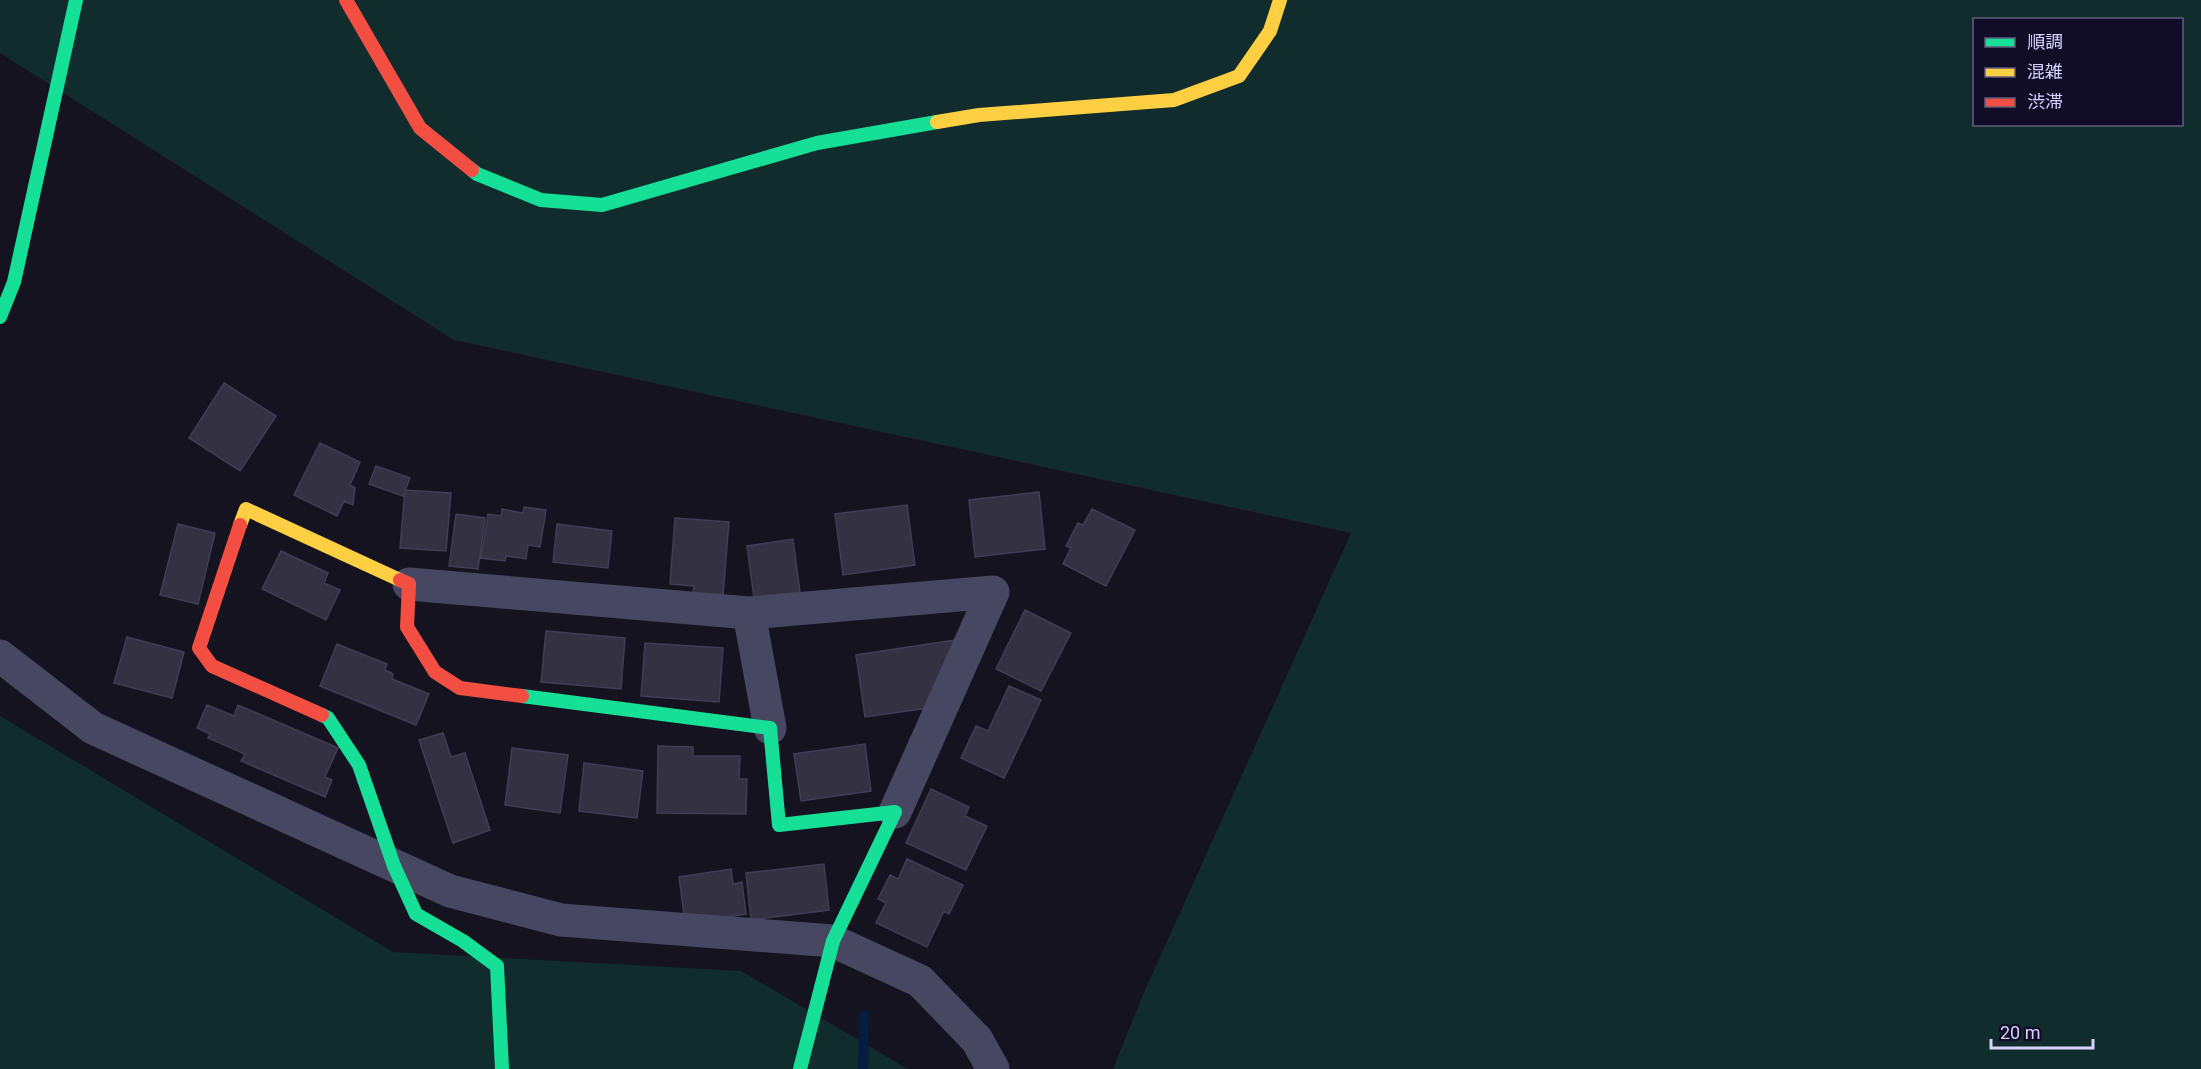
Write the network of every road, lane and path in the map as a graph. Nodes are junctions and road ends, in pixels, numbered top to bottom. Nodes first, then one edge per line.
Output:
1 (76, 0) edge
2 (346, 0) edge
3 (1280, 0) edge
4 (0, 317) edge
5 (409, 584) junction
6 (749, 614) junction
7 (0, 656) edge
8 (771, 728) junction
9 (895, 812) junction
10 (394, 866) junction
11 (833, 941) junction
12 (501, 1069) edge
13 (800, 1069) edge
14 (993, 1069) edge

1 - 4 street
2 - 3 street
5 - 6 street
5 - 8 street
5 - 10 street
6 - 8 street
6 - 9 street
7 - 10 street
8 - 9 street
9 - 11 street
10 - 11 street
10 - 12 street
11 - 13 street
11 - 14 street

